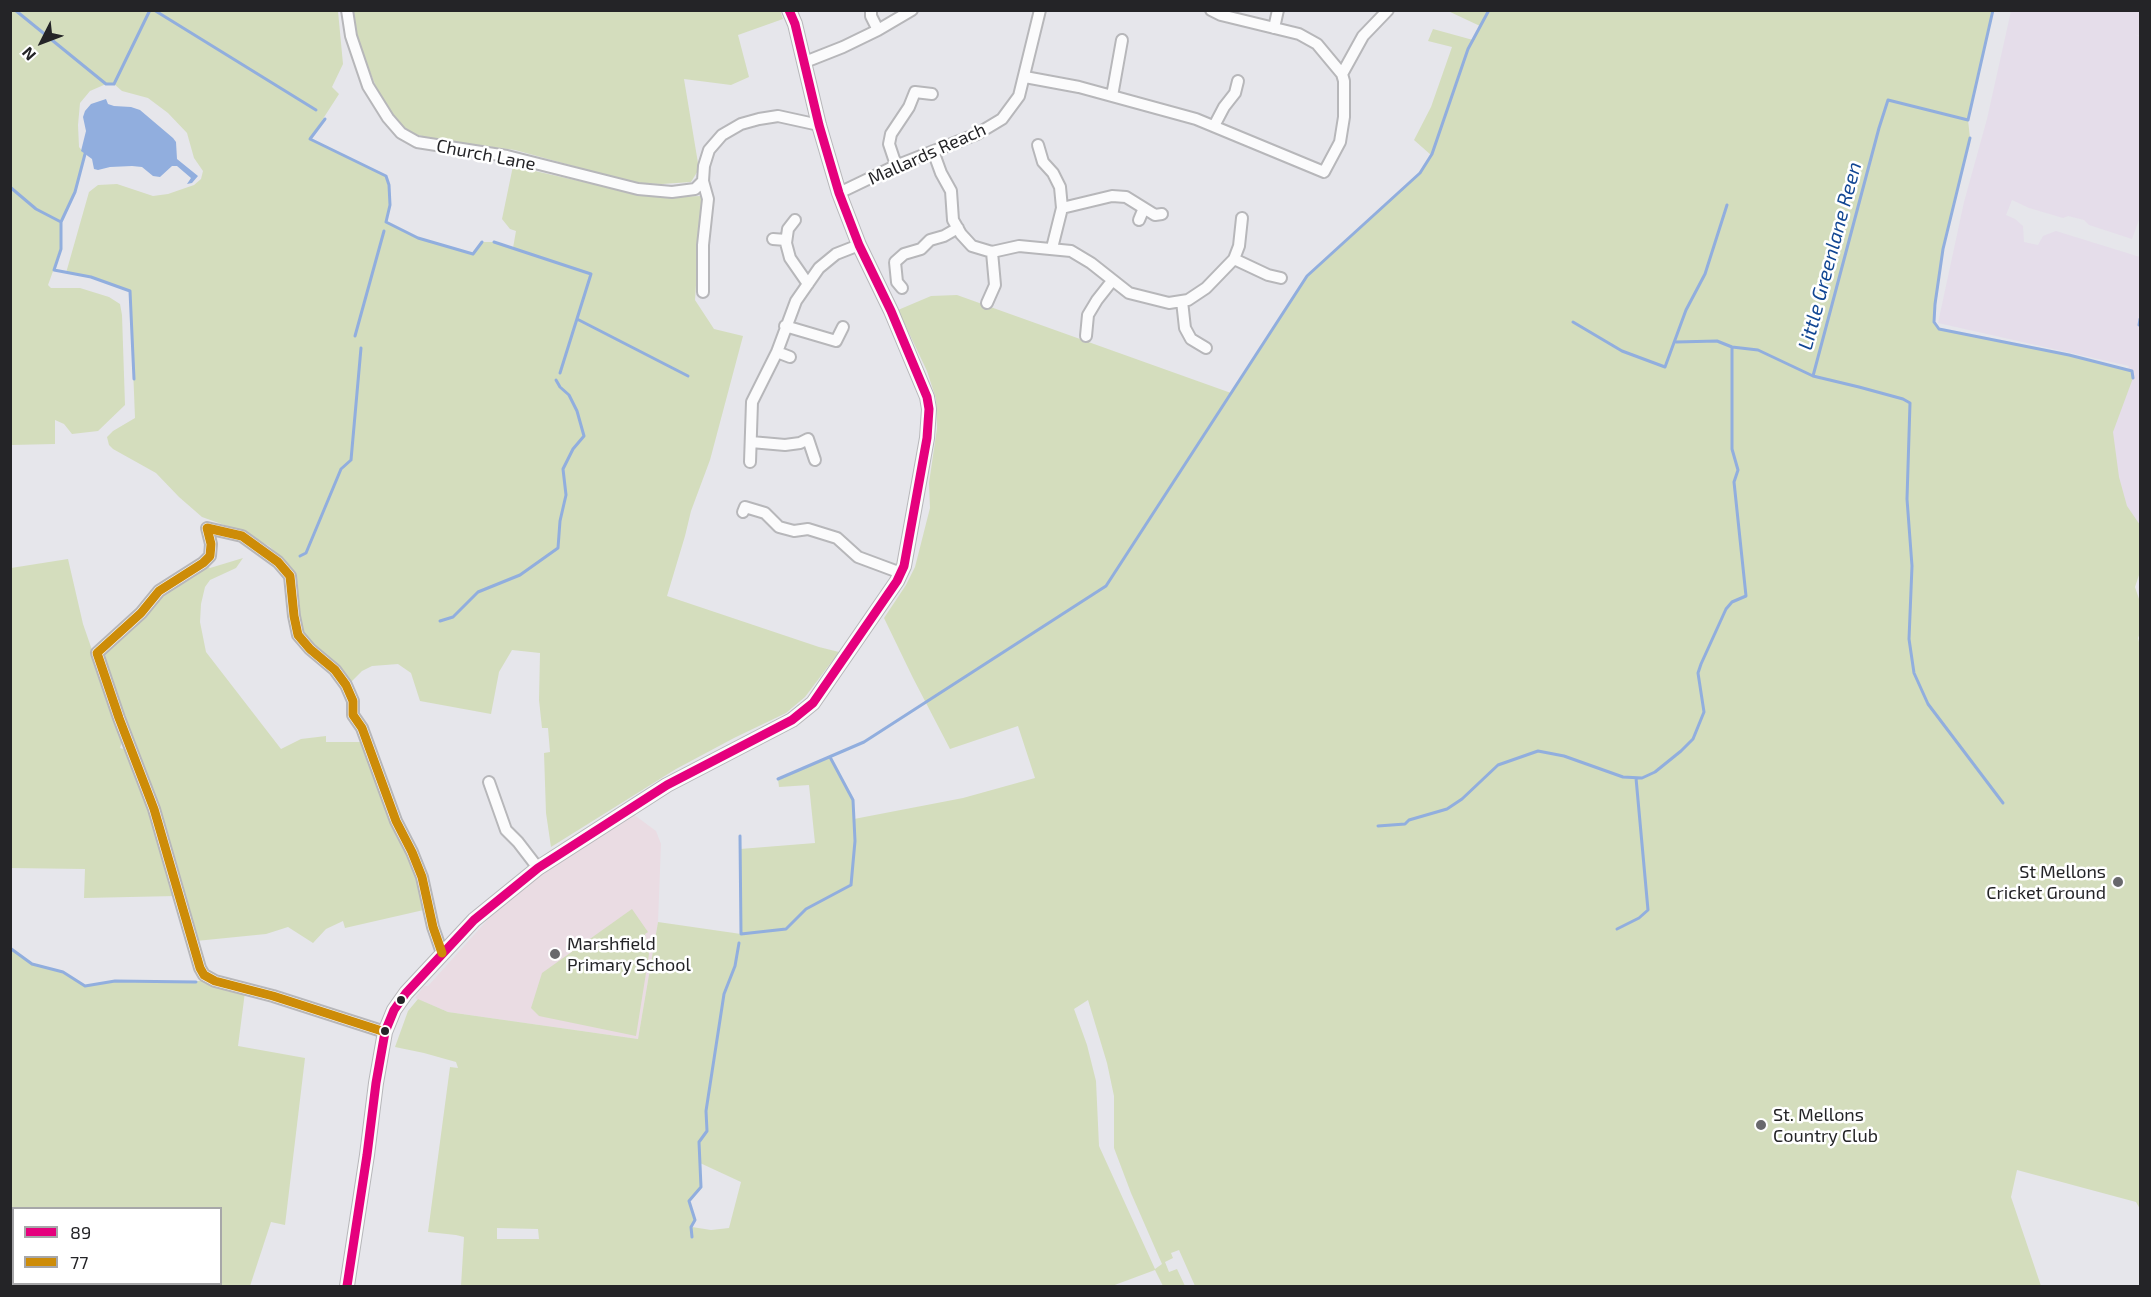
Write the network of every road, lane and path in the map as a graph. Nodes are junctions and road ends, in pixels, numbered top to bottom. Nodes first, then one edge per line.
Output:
1 (347, 10) edge
2 (789, 10) edge
3 (912, 10) edge
4 (1040, 10) edge
5 (1211, 10) edge
6 (1278, 10) edge
7 (1388, 10) edge
8 (867, 12) edge
9 (1274, 28) junction
10 (878, 30) junction
11 (1122, 40) dead end
12 (805, 62) junction
13 (1342, 74) junction
14 (1024, 77) junction
15 (1238, 81) dead end
16 (932, 94) dead end
17 (1112, 96) junction
18 (819, 125) junction
19 (1214, 126) junction
20 (1038, 145) dead end
21 (933, 151) junction
22 (896, 165) junction
23 (703, 181) junction
24 (839, 193) junction
25 (1062, 208) junction
26 (1144, 208) junction
27 (1162, 214) dead end
28 (1242, 218) dead end
29 (795, 220) dead end
30 (1139, 220) dead end
31 (958, 228) junction
32 (773, 239) dead end
33 (786, 240) junction
34 (859, 245) junction
35 (1052, 248) junction
36 (992, 252) junction
37 (1234, 259) junction
38 (1281, 278) dead end
39 (1112, 281) junction
40 (808, 284) junction
41 (902, 288) dead end
42 (703, 292) dead end
43 (1182, 301) junction
44 (987, 303) dead end
45 (785, 326) junction
46 (843, 327) dead end
47 (1086, 336) dead end
48 (1206, 348) dead end
49 (777, 352) junction
50 (790, 357) dead end
51 (751, 442) junction
52 (815, 460) dead end
53 (750, 462) dead end
54 (743, 512) dead end
55 (901, 573) junction
56 (489, 782) dead end
57 (538, 868) junction
58 (442, 953) junction
59 (385, 1032) junction
60 (347, 1287) edge

1 - 23 street, Church Lane
2 - 12 street
3 - 10 street
4 - 14 street, Mallards Reach
5 - 9 street
6 - 9 street
7 - 13 street
8 - 10 street
9 - 13 street
10 - 12 street
11 - 17 street
12 - 18 street
13 - 19 street
14 - 17 street
14 - 21 street, Mallards Reach
15 - 19 street
16 - 22 street
17 - 19 street
18 - 23 street
18 - 24 street
20 - 25 street
21 - 22 street, Mallards Reach
21 - 31 street
22 - 24 street, Mallards Reach
23 - 42 street
24 - 34 street
25 - 26 street
25 - 35 street
26 - 27 street
26 - 30 street
28 - 37 street
29 - 33 street
31 - 36 street
31 - 41 street
32 - 33 street
33 - 40 street
34 - 40 street
34 - 55 street
35 - 36 street
35 - 39 street
36 - 44 street
37 - 38 street
37 - 43 street
39 - 43 street
39 - 47 street
40 - 45 street
43 - 48 street
45 - 46 street
45 - 49 street
49 - 50 street
49 - 51 street
51 - 52 street
51 - 53 street
54 - 55 street
55 - 57 street
56 - 57 street
57 - 58 street
58 - 59 street
58 - 59 street
59 - 60 street

